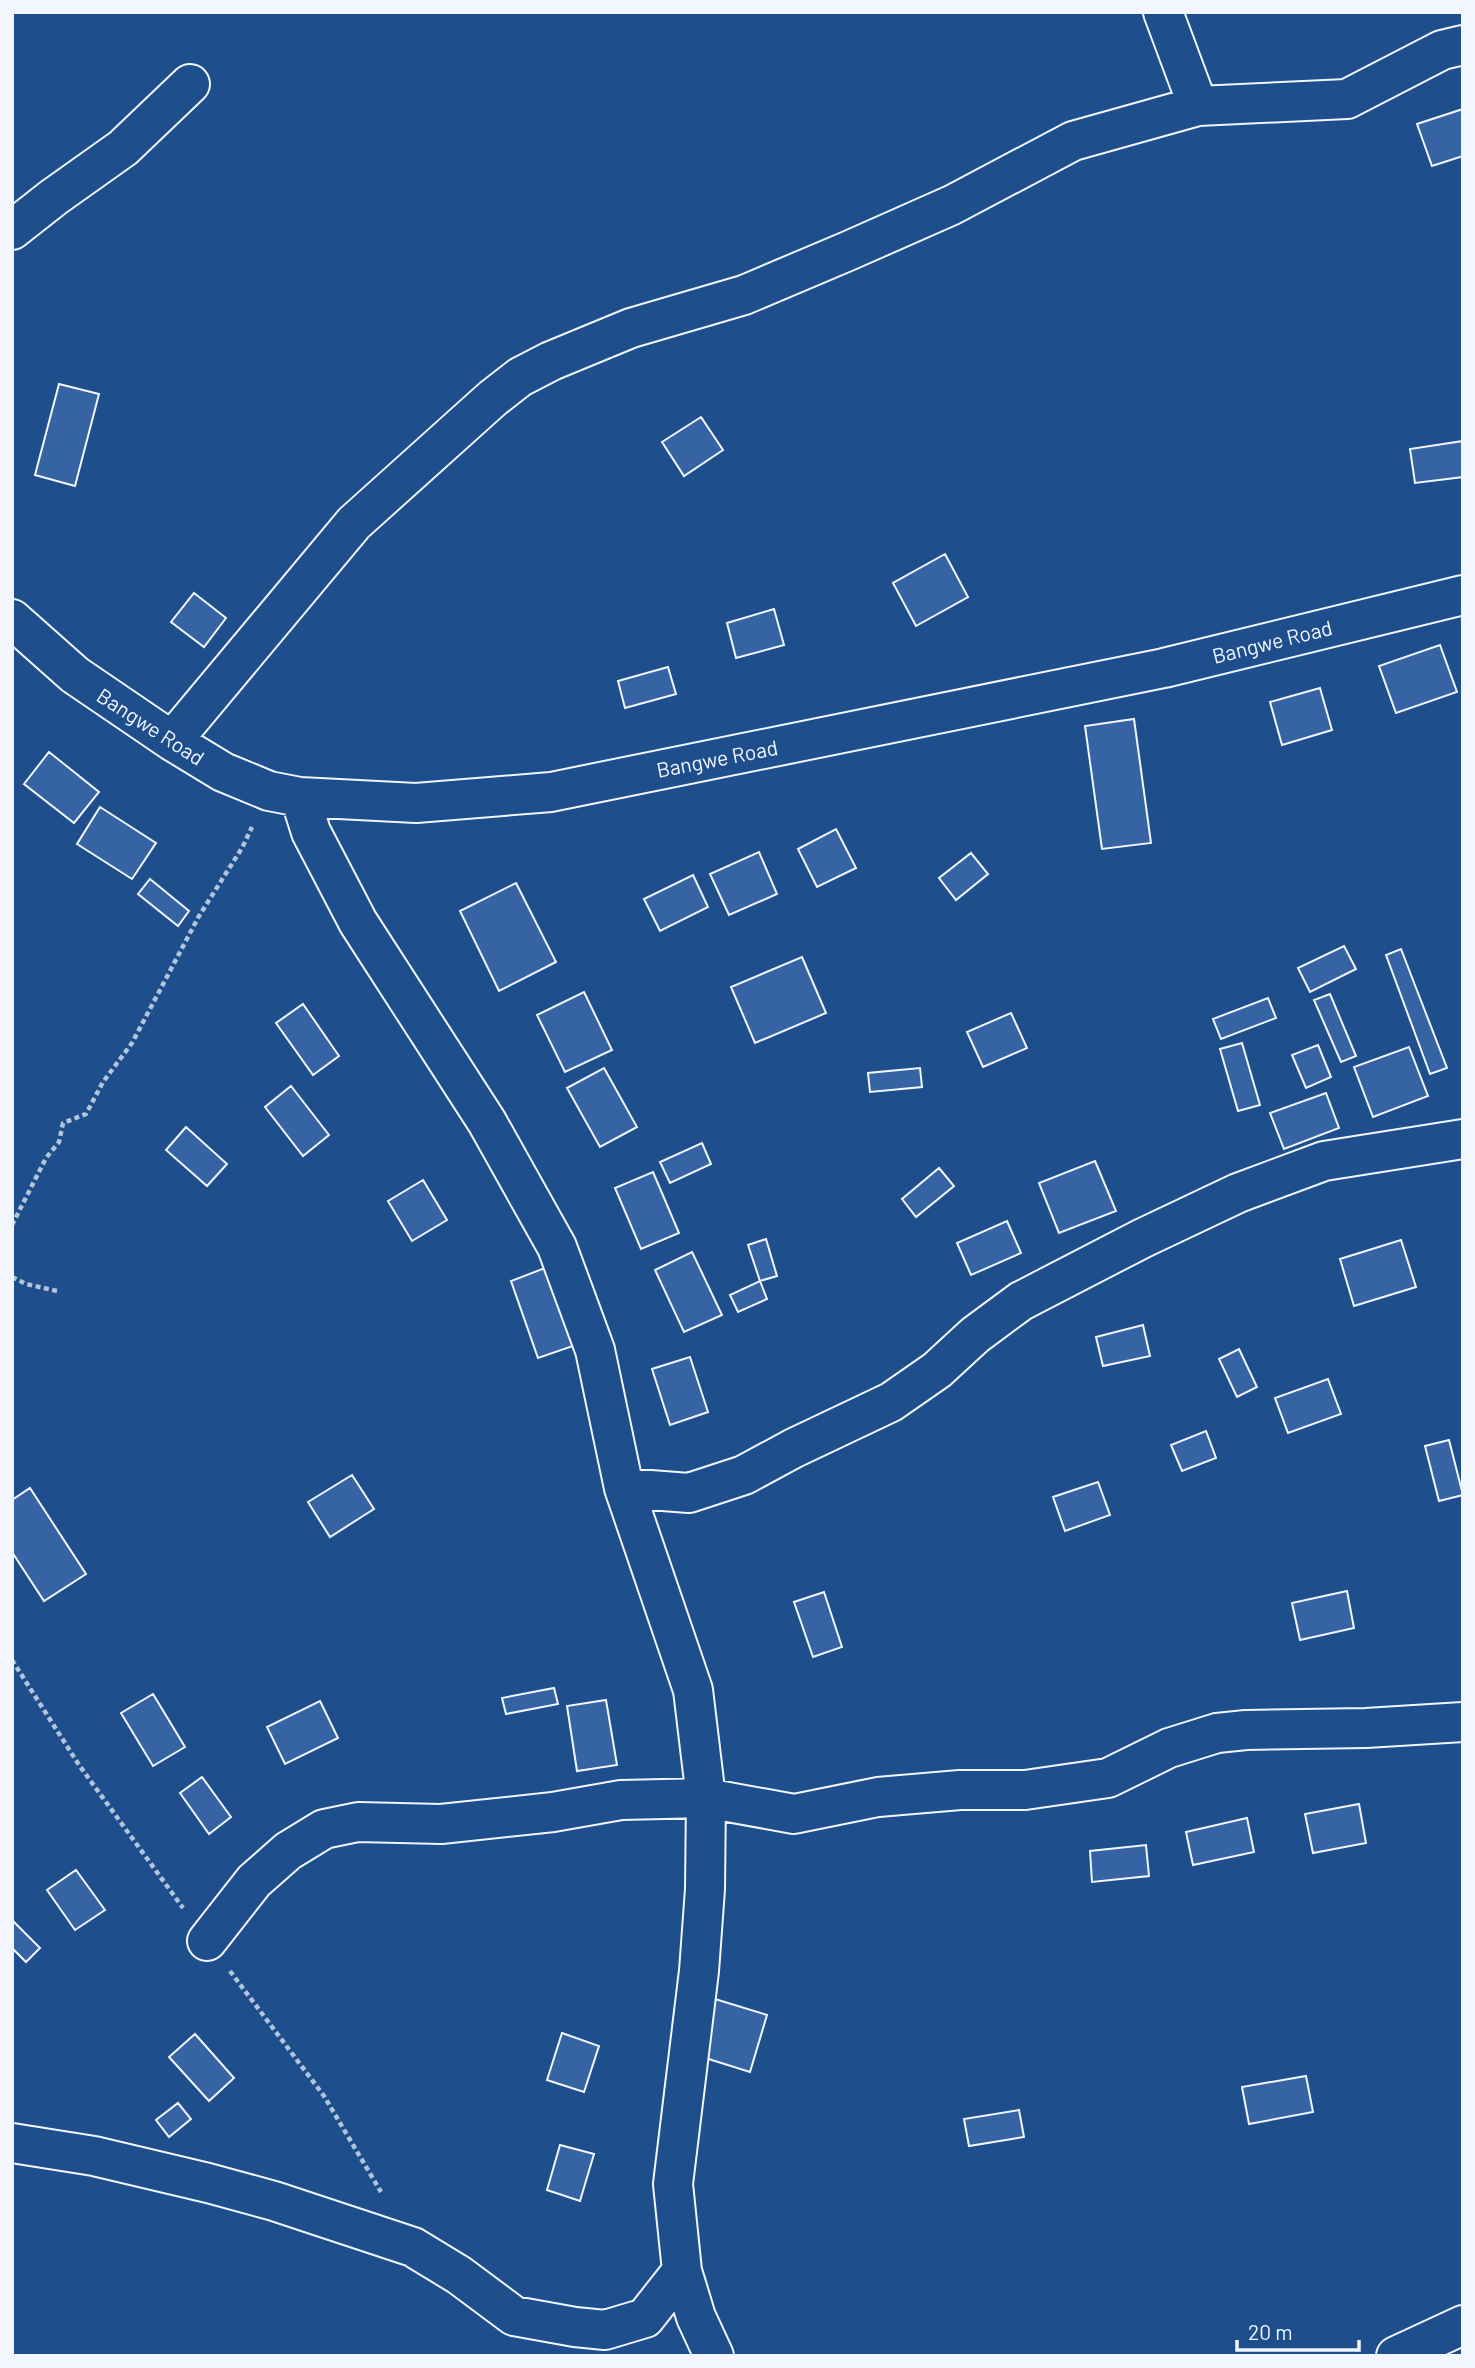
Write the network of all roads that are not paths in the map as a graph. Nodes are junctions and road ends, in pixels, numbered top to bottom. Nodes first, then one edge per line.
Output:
1 (1163, 12) edge
2 (1463, 45) edge
3 (190, 84) dead end
4 (1198, 106) junction
5 (12, 230) edge
6 (1463, 595) edge
7 (12, 620) edge
8 (172, 741) junction
9 (285, 794) junction
10 (1463, 1139) edge
11 (624, 1488) junction
12 (1463, 1721) edge
13 (706, 1798) junction
14 (207, 1941) dead end
15 (12, 2143) edge
16 (682, 2271) junction
17 (1456, 2338) edge
18 (714, 2356) edge
19 (1396, 2356) edge

1 - 4 street
2 - 4 street
3 - 5 street
4 - 8 street
6 - 9 street, Bangwe Road
7 - 8 street, Bangwe Road
8 - 9 street, Bangwe Road
9 - 11 street
10 - 11 street
11 - 13 street
12 - 13 street
13 - 14 street
13 - 16 street
15 - 16 street
16 - 18 street
17 - 19 street

